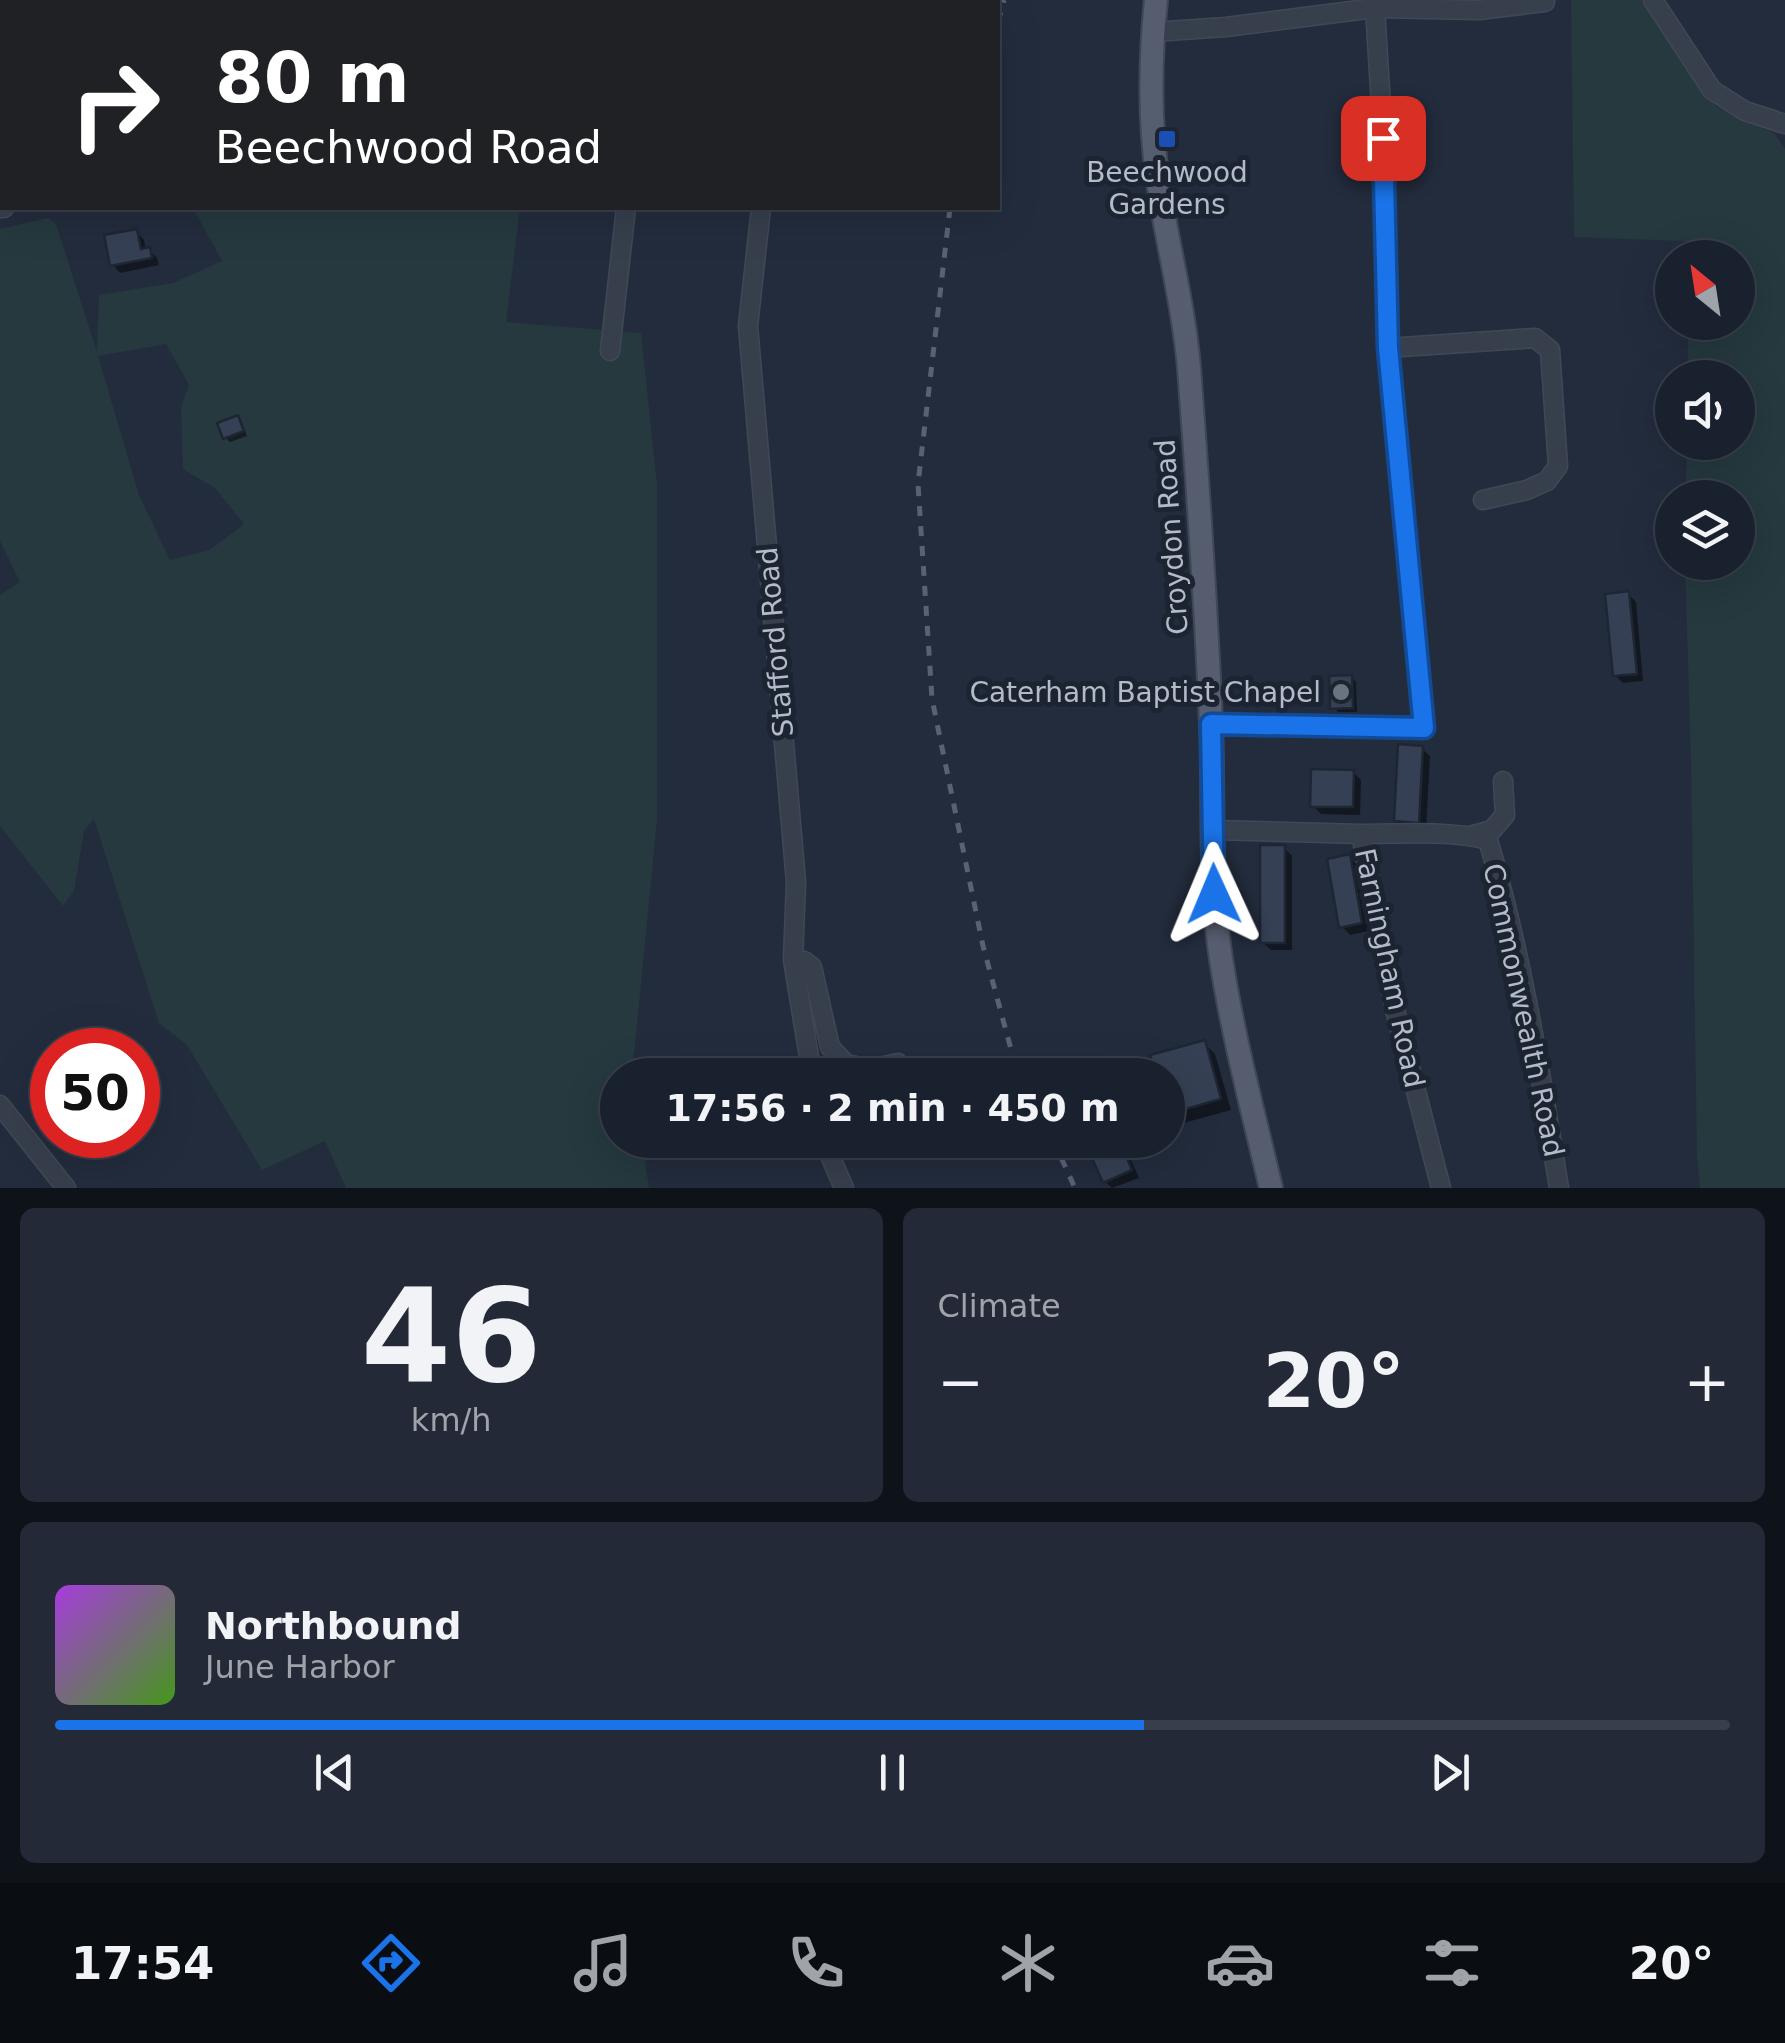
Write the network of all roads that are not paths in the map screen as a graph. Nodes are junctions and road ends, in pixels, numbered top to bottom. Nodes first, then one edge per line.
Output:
1 (1156, 0) edge
2 (1545, 0) edge
3 (1655, 1) edge
4 (1375, 8) junction
5 (1153, 32) junction
6 (1785, 124) edge
7 (626, 210) edge
8 (761, 210) edge
9 (1388, 348) junction
10 (610, 352) dead end
11 (1483, 500) dead end
12 (1211, 724) junction
13 (1503, 781) dead end
14 (1213, 830) junction
15 (1361, 834) junction
16 (1470, 836) junction
17 (793, 960) junction
18 (809, 1058) edge
19 (841, 1058) edge
20 (0, 1105) edge
21 (831, 1158) edge
22 (66, 1188) edge
23 (844, 1188) edge
24 (1271, 1188) edge
25 (1441, 1188) edge
26 (1559, 1188) edge

1 - 5 main road, Croydon Road
2 - 4 street
3 - 6 street
4 - 5 street
4 - 9 street
5 - 12 main road, Croydon Road
7 - 10 street
8 - 17 street, Stafford Road
9 - 11 street
9 - 12 street
12 - 14 main road, Croydon Road
13 - 16 street
14 - 15 street, Farningham Road
14 - 24 main road, Croydon Road
15 - 16 street, Commonwealth Road
15 - 25 street, Farningham Road
16 - 26 street, Commonwealth Road
17 - 18 street, Stafford Road
17 - 19 street
20 - 22 street
21 - 23 street

